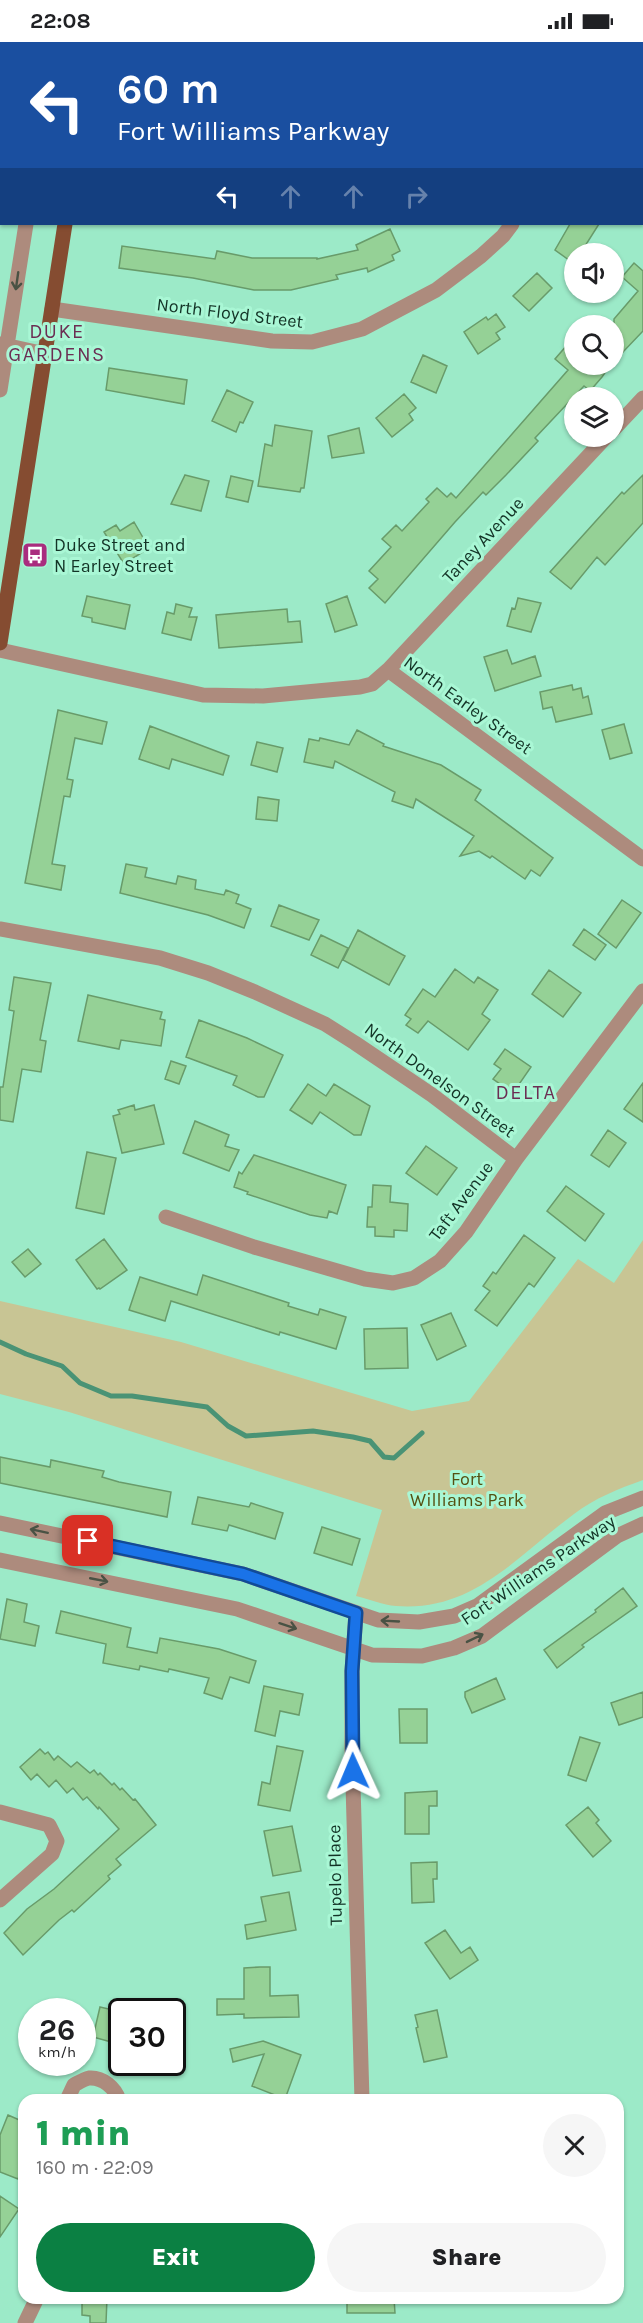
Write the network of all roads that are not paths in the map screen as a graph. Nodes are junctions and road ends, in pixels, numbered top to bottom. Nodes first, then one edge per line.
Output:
1 (26, 225) edge
2 (65, 225) edge
3 (511, 225) edge
4 (52, 309) junction
5 (4, 345) edge
6 (45, 354) junction
7 (0, 390) edge
8 (643, 398) edge
9 (624, 418) edge
10 (597, 447) edge
11 (0, 643) edge
12 (0, 650) edge
13 (388, 670) junction
14 (643, 859) edge
15 (0, 929) edge
16 (643, 991) edge
17 (516, 1159) junction
18 (166, 1217) dead end
19 (643, 1498) edge
20 (0, 1523) edge
21 (643, 1524) edge
22 (0, 1560) edge
23 (356, 1613) junction
24 (354, 1648) junction
25 (0, 1812) edge
26 (0, 1900) edge
27 (70, 2094) edge
28 (117, 2094) edge
29 (362, 2094) edge
30 (34, 2304) edge
31 (26, 2323) edge

1 -> 5 street
2 - 4 main road
3 - 4 street, North Floyd Street
4 - 6 main road
5 - 6 street
5 - 7 street
6 - 11 main road
8 - 9 street
10 - 13 street, Taney Avenue
12 - 13 street, North Earley Street
13 - 14 street, North Earley Street
15 - 17 street, North Donelson Street
16 - 17 street, Taft Avenue
17 - 18 street, Taft Avenue
19 -> 23 street, Fort Williams Parkway
23 -> 20 street, Fort Williams Parkway
24 -> 21 street, Fort Williams Parkway
22 -> 24 street, Fort Williams Parkway
23 - 24 street, Tupelo Place
24 - 29 street, Tupelo Place
25 - 26 street
27 - 28 street
30 - 31 street

